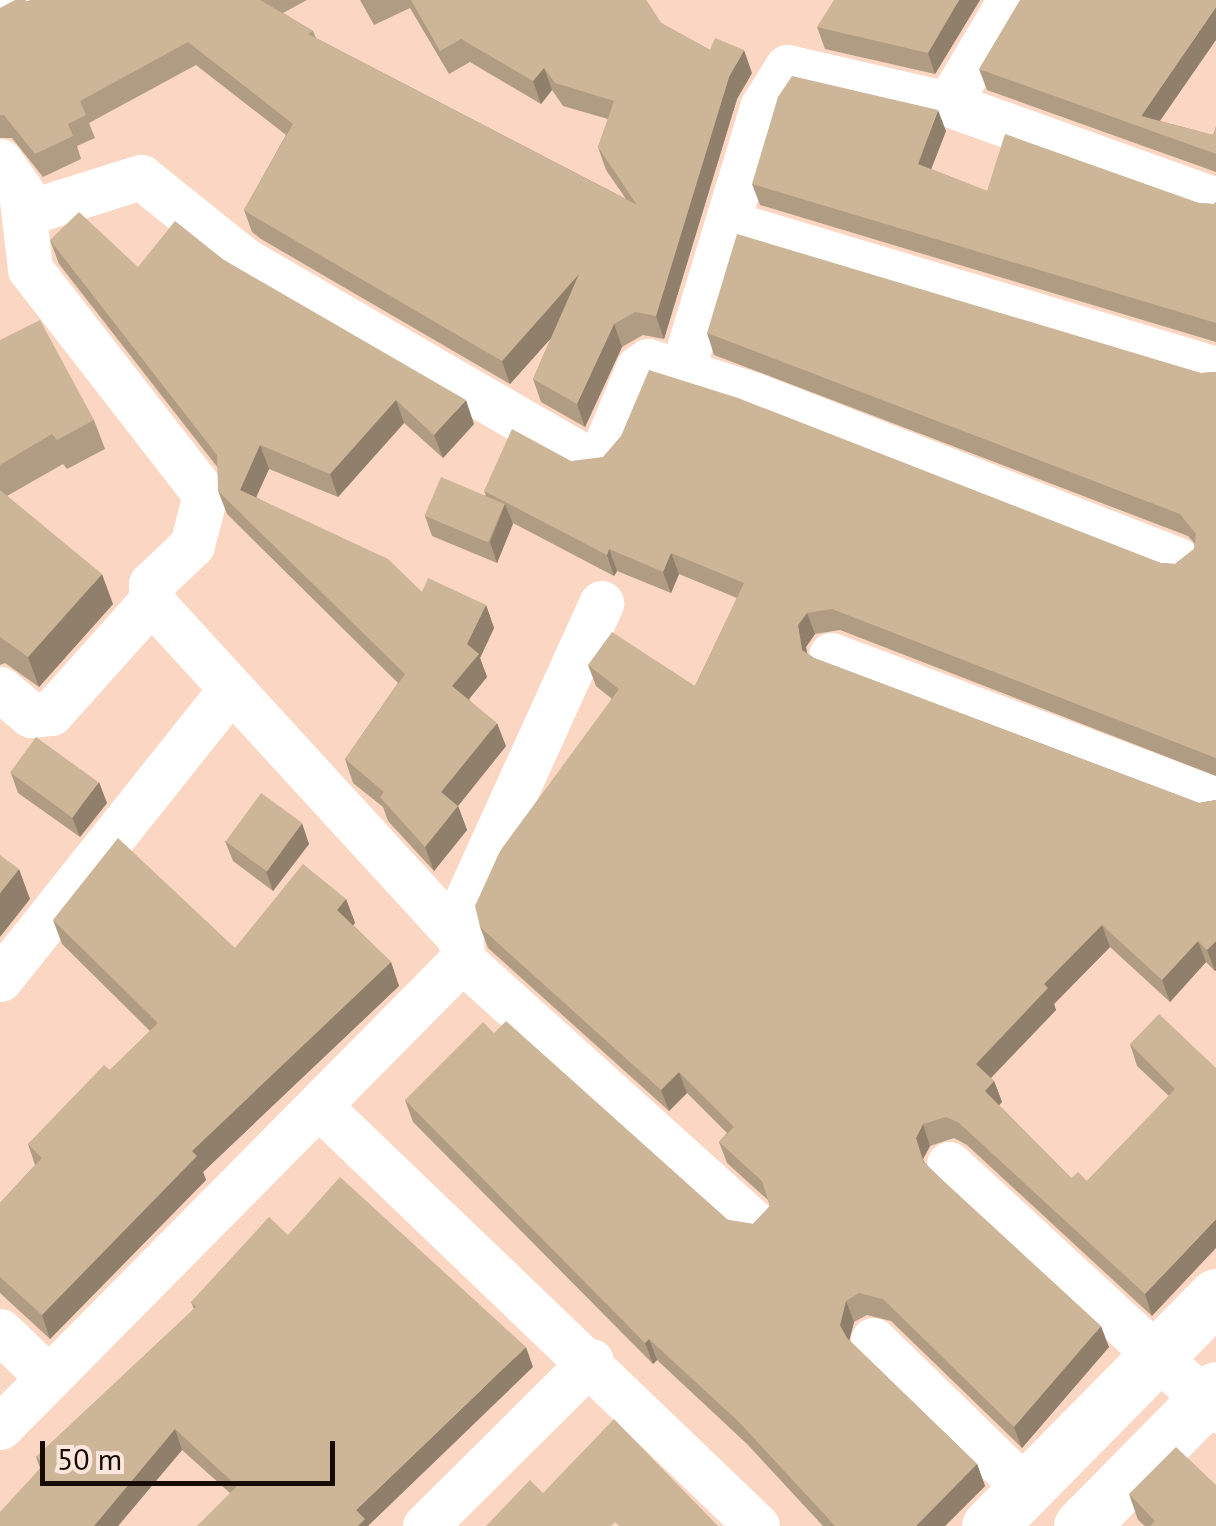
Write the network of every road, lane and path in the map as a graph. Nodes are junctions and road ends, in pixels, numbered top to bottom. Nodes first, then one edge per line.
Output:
1 (7, 0) edge
2 (1010, 0) edge
3 (0, 4) edge
4 (948, 104) junction
5 (0, 161) edge
6 (1216, 200) edge
7 (26, 213) junction
8 (728, 223) junction
9 (1216, 368) edge
10 (682, 372) junction
11 (1178, 560) edge
12 (150, 602) junction
13 (601, 603) dead end
14 (831, 654) dead end
15 (232, 688) junction
16 (0, 690) edge
17 (1216, 800) edge
18 (457, 945) junction
19 (0, 979) edge
20 (321, 1108) junction
21 (949, 1164) dead end
22 (752, 1222) edge
23 (1216, 1296) edge
24 (0, 1332) edge
25 (873, 1340) dead end
26 (1159, 1354) junction
27 (591, 1362) junction
28 (48, 1377) junction
29 (1213, 1400) edge
30 (0, 1427) edge
31 (1008, 1507) edge
32 (424, 1526) edge
33 (758, 1526) edge
34 (1080, 1526) edge

1 - 3 main road
2 - 4 street
4 - 6 street
4 - 8 street
5 - 7 street
7 - 10 street
7 - 12 street
8 - 9 street
8 - 10 street
10 - 11 street
12 - 15 street
12 - 16 street
13 - 18 street
14 - 17 street
15 - 18 street
15 - 19 street
18 - 20 street
18 - 22 street
20 - 27 street
20 - 28 street
21 - 26 street
23 - 26 main road
24 - 28 street
25 - 31 street
26 - 29 street
26 - 31 main road
27 - 32 street
27 - 33 street
28 - 30 street
29 - 34 main road

